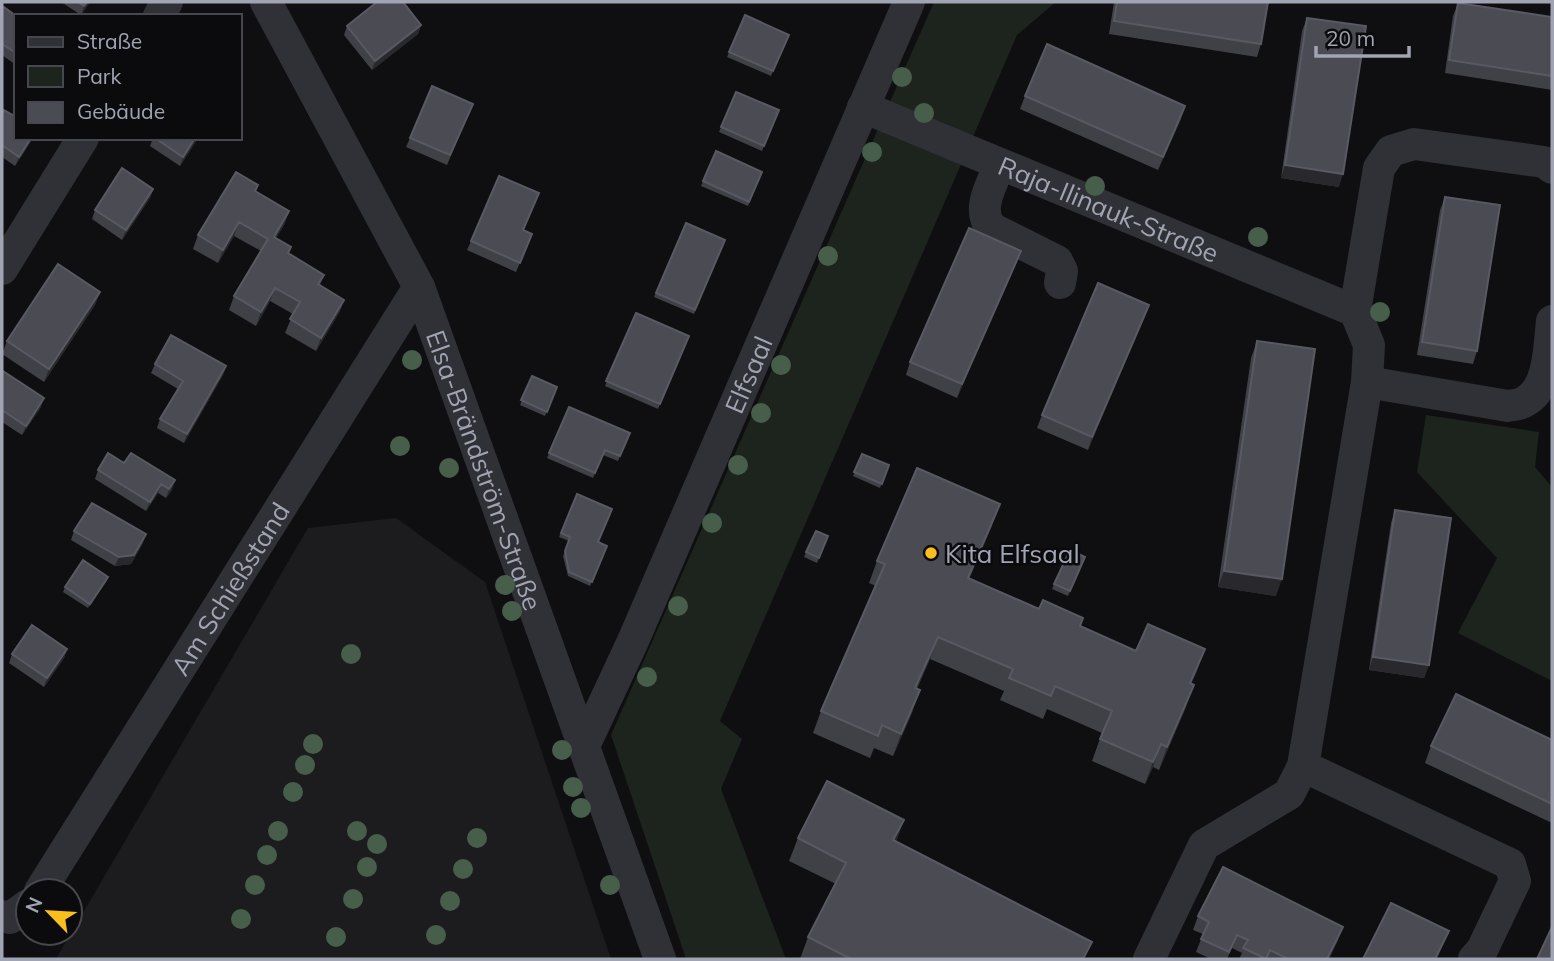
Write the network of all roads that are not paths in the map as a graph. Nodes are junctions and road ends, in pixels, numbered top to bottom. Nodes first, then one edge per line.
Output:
1 (265, 2) edge
2 (909, 2) edge
3 (863, 107) junction
4 (82, 140) edge
5 (1000, 164) junction
6 (1552, 168) edge
7 (2, 269) edge
8 (1060, 283) dead end
9 (419, 287) junction
10 (1355, 312) junction
11 (1552, 321) edge
12 (1367, 382) junction
13 (583, 747) junction
14 (1303, 766) junction
15 (49, 877) edge
16 (660, 959) edge
17 (1149, 959) edge
18 (1474, 959) edge

1 - 9 street, Elsa-Brändström-Straße
2 - 3 street, Elfsaal
3 - 5 street, Raja-Ilinauk-Straße
3 - 13 street, Elfsaal
4 - 7 street
5 - 8 street
5 - 10 street, Raja-Ilinauk-Straße
6 - 10 street
9 - 13 street, Elsa-Brändström-Straße
9 - 15 street, Am Schießstand
10 - 12 street
11 - 12 street
12 - 14 street
13 - 16 street, Elsa-Brändström-Straße
14 - 17 street
14 - 18 street

